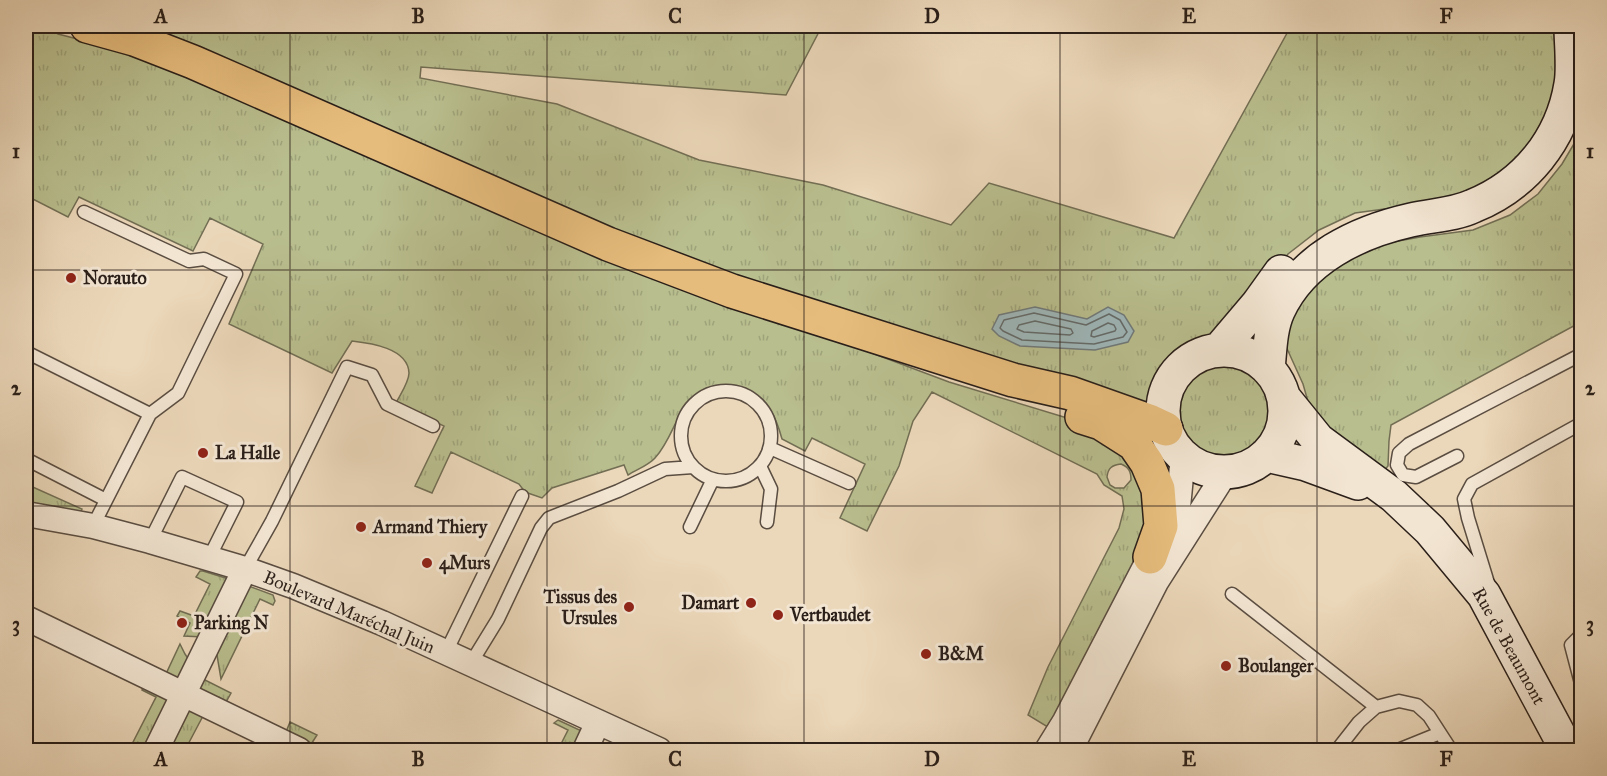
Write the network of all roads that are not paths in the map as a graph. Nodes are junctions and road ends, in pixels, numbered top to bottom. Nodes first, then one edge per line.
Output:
1 (87, 26) edge
2 (1571, 26) edge
3 (84, 212) dead end
4 (1412, 219) junction
5 (1219, 350) junction
6 (26, 352) edge
7 (1581, 354) edge
8 (1268, 369) junction
9 (1013, 380) junction
10 (1284, 398) junction
11 (150, 414) junction
12 (1581, 423) edge
13 (433, 426) dead end
14 (1175, 443) junction
15 (770, 448) junction
16 (1267, 455) junction
17 (1457, 456) dead end
18 (26, 459) edge
19 (760, 466) junction
20 (693, 467) junction
21 (1226, 472) junction
22 (714, 479) junction
23 (849, 483) dead end
24 (522, 496) dead end
25 (1394, 496) junction
26 (106, 500) junction
27 (26, 514) edge
28 (767, 522) dead end
29 (93, 526) junction
30 (690, 527) dead end
31 (150, 541) junction
32 (1150, 557) junction
33 (209, 558) junction
34 (245, 569) junction
35 (1232, 594) dead end
36 (26, 618) edge
37 (1501, 625) junction
38 (1581, 634) edge
39 (446, 652) junction
40 (471, 663) junction
41 (1581, 687) edge
42 (183, 694) junction
43 (1376, 707) junction
44 (1065, 721) junction
45 (598, 722) junction
46 (1440, 733) junction
47 (156, 750) edge
48 (299, 750) edge
49 (585, 750) edge
50 (659, 750) edge
51 (1047, 750) edge
52 (1061, 750) edge
53 (1070, 750) edge
54 (1337, 750) edge
55 (1398, 750) edge
56 (1451, 750) edge
57 (1567, 750) edge

1 - 9 highway
2 - 4 street
3 - 11 lane
4 - 5 street
4 - 8 street
5 - 8 street
5 - 14 street
6 - 11 lane
7 - 17 lane
8 - 10 street
9 - 14 highway
9 - 32 highway
10 - 16 street
10 - 25 street, Rue de Beaumont
11 - 26 lane
12 - 37 lane
13 - 34 lane
14 - 21 street
14 - 32 street
15 - 19 lane
15 - 20 lane
15 - 23 lane
16 - 21 street
16 - 25 street, Rue de Beaumont
18 - 26 lane
19 - 22 lane
19 - 28 lane
20 - 22 lane
20 - 40 lane
21 - 53 street
22 - 30 lane
24 - 39 lane
25 - 37 street, Rue de Beaumont
26 - 29 lane
27 - 29 street, Boulevard Maréchal Juin
29 - 31 street, Boulevard Maréchal Juin
31 - 33 street, Boulevard Maréchal Juin
31 - 33 lane
32 - 44 street
33 - 34 street, Boulevard Maréchal Juin
34 - 39 street, Boulevard Maréchal Juin
34 - 42 street
35 - 43 lane
36 - 42 street
37 - 57 street, Rue de Beaumont
38 - 41 lane
39 - 40 street, Boulevard Maréchal Juin
40 - 45 street, Boulevard Maréchal Juin
42 - 47 street
42 - 48 street
43 - 46 lane
43 - 54 lane
44 - 51 street
44 - 52 lane
45 - 49 street
45 - 50 street, Boulevard Maréchal Juin
46 - 55 lane
46 - 56 lane

